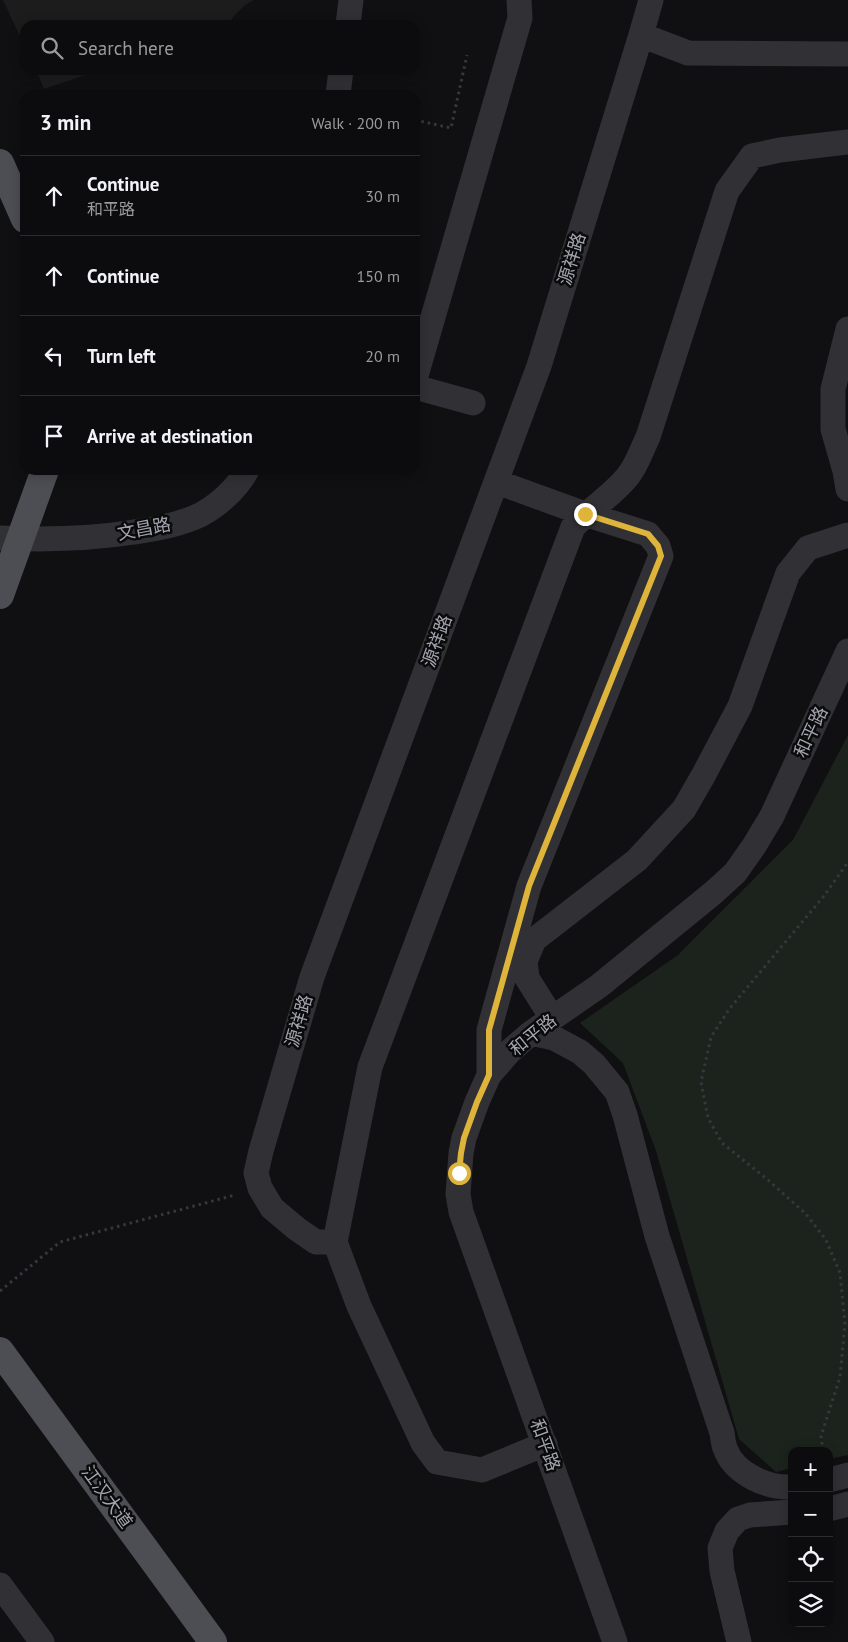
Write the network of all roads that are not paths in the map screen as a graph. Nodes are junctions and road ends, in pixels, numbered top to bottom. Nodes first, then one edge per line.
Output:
1 (351, 0) edge
2 (519, 0) edge
3 (651, 0) edge
4 (349, 20) edge
5 (641, 35) junction
6 (848, 54) edge
7 (341, 75) edge
8 (339, 90) edge
9 (848, 142) edge
10 (0, 163) edge
11 (20, 208) edge
12 (848, 329) edge
13 (420, 362) edge
14 (420, 388) edge
15 (473, 403) dead end
16 (42, 475) edge
17 (244, 475) edge
18 (847, 476) edge
19 (497, 482) junction
20 (585, 514) junction
21 (848, 536) edge
22 (10, 539) edge
23 (0, 595) edge
24 (848, 651) edge
25 (552, 1018) junction
26 (531, 1033) junction
27 (489, 1075) junction
28 (335, 1242) junction
29 (0, 1351) edge
30 (545, 1444) junction
31 (848, 1475) edge
32 (833, 1479) edge
33 (788, 1487) edge
34 (848, 1504) edge
35 (833, 1507) edge
36 (788, 1512) edge
37 (0, 1586) edge
38 (42, 1642) edge
39 (214, 1642) edge
40 (615, 1642) edge
41 (739, 1642) edge

1 - 4 street
2 - 13 street
3 - 5 street, 源祥路
5 - 6 street
5 - 19 street, 源祥路
7 - 8 street
9 - 20 street
10 - 11 main road
12 - 18 street
14 - 15 street
16 - 22 main road
17 - 22 street, 文昌路
19 - 20 street
19 - 28 street, 源祥路
20 - 27 street
20 - 28 street
21 - 25 street
22 - 23 main road
24 - 25 street, 和平路
25 - 26 street, 和平路
26 - 27 street, 和平路
26 - 33 street
27 - 30 street, 和平路
28 - 30 street
29 - 39 main road, 江汉大道
30 - 40 street, 和平路
31 - 32 street
34 - 35 street
36 - 41 street
37 - 38 street

